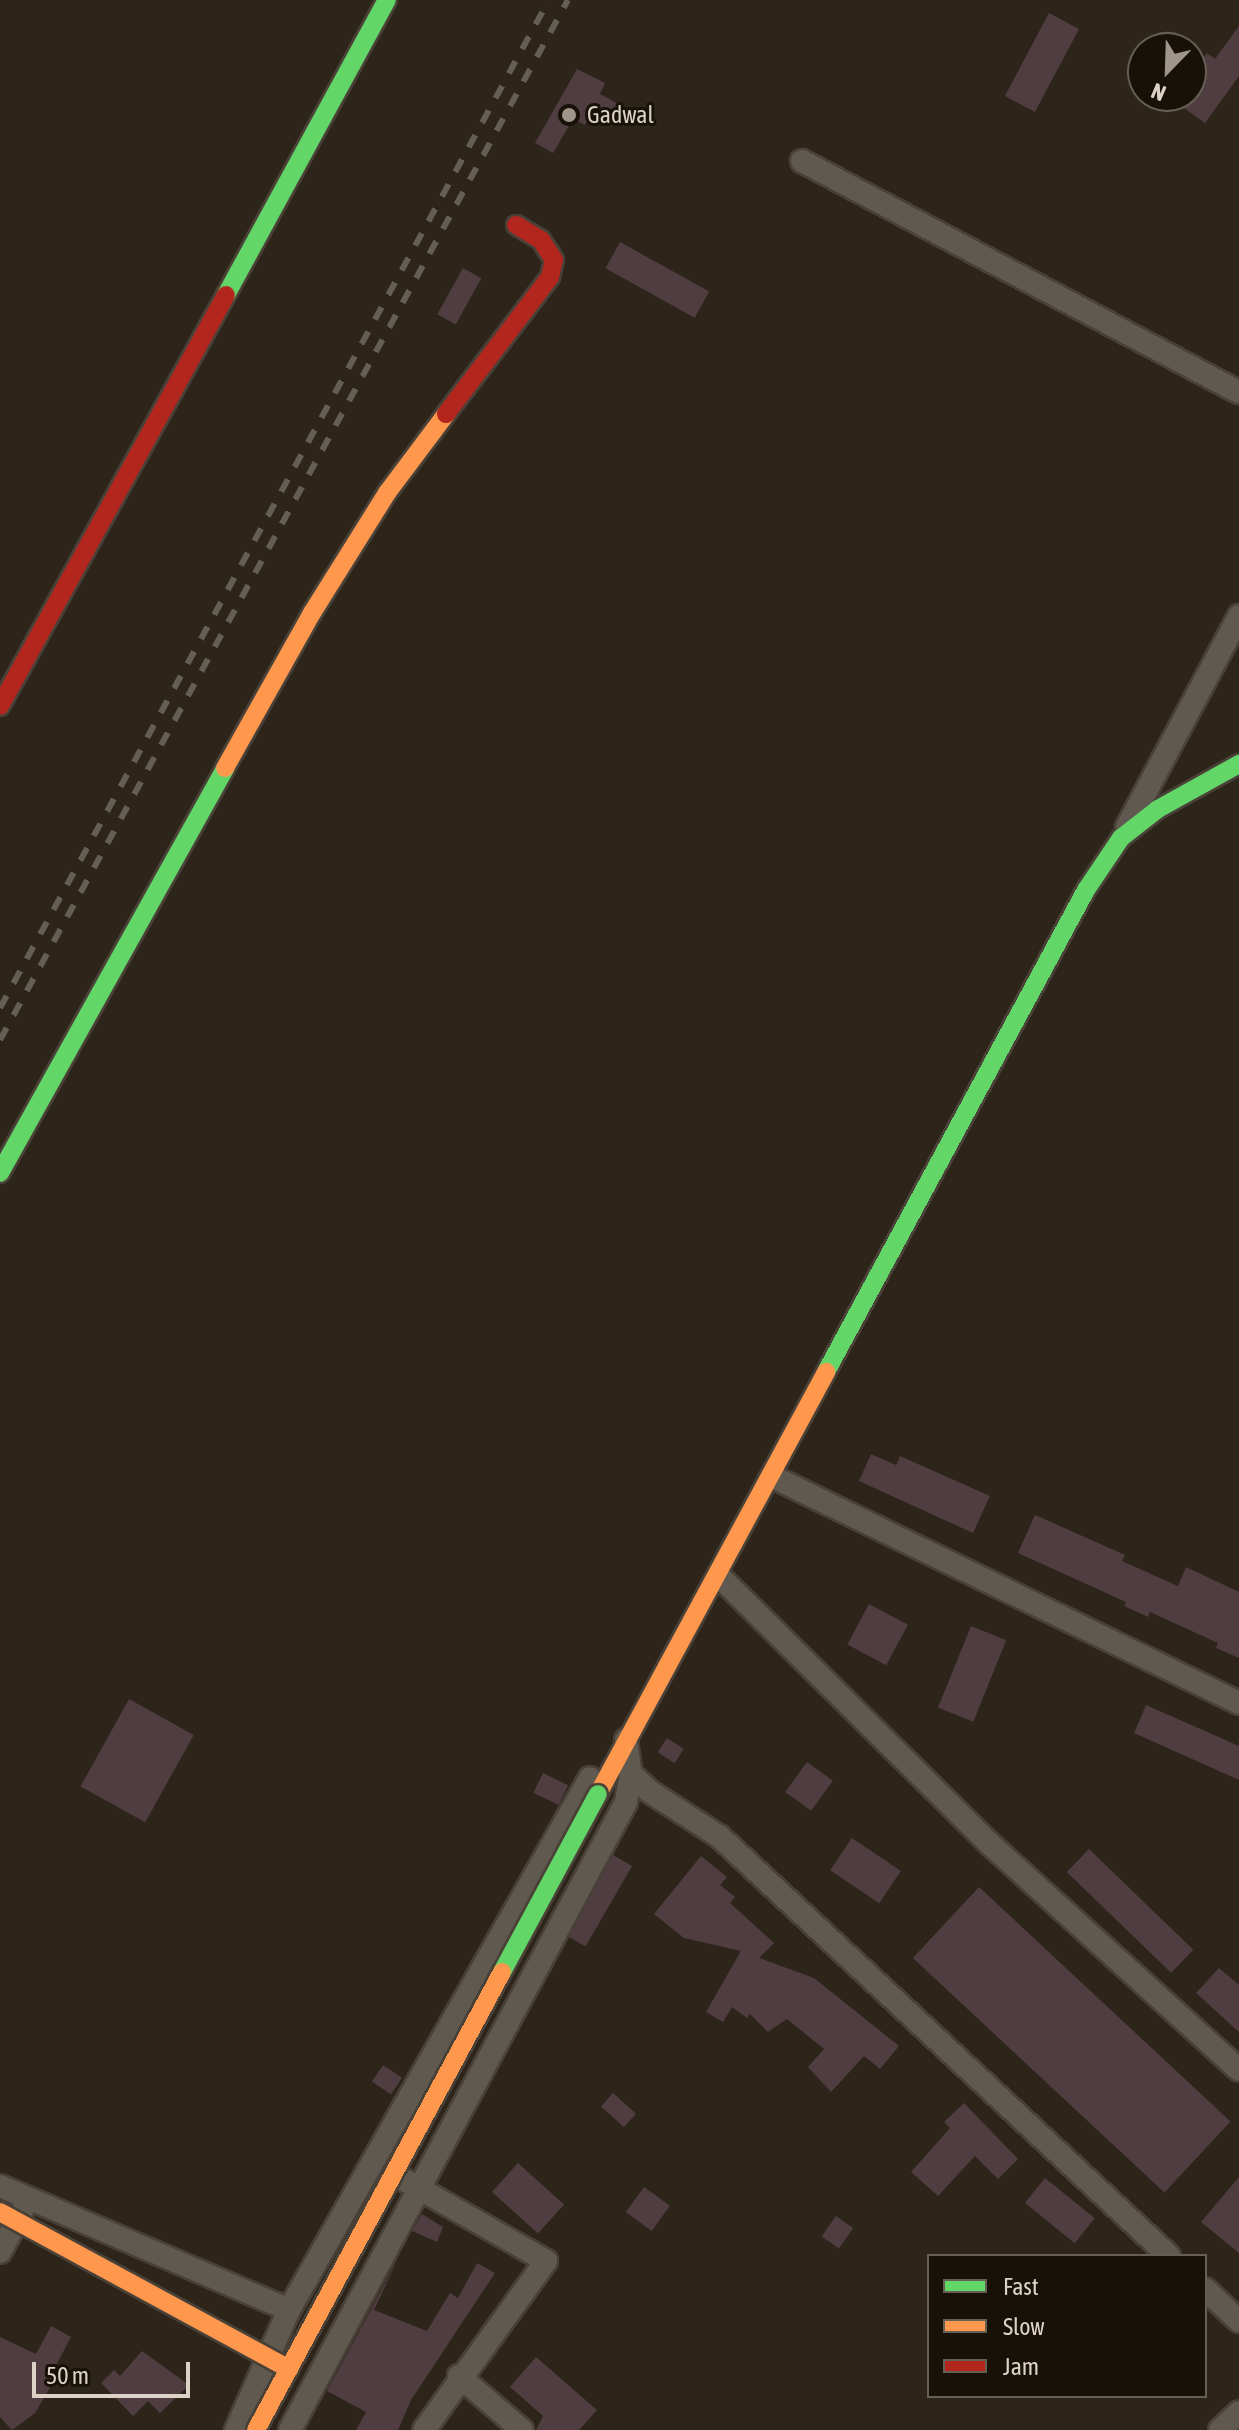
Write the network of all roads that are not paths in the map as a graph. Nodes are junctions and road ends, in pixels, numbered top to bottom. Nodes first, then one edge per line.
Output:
1 (387, 0) edge
2 (802, 161) dead end
3 (516, 225) dead end
4 (1239, 392) edge
5 (1239, 616) edge
6 (0, 706) edge
7 (1239, 764) edge
8 (1121, 838) junction
9 (0, 1173) edge
10 (773, 1477) junction
11 (720, 1577) junction
12 (1239, 1703) edge
13 (626, 1740) junction
14 (631, 1774) junction
15 (1239, 2070) edge
16 (371, 2163) junction
17 (0, 2186) edge
18 (418, 2187) junction
19 (28, 2200) junction
20 (0, 2212) edge
21 (0, 2252) edge
22 (1167, 2254) edge
23 (1207, 2291) edge
24 (289, 2310) junction
25 (1239, 2321) edge
26 (289, 2369) junction
27 (459, 2376) junction
28 (1239, 2412) edge
29 (242, 2429) edge
30 (290, 2430) edge
31 (424, 2430) edge
32 (522, 2430) edge
33 (1220, 2430) edge

1 - 6 main road
2 - 4 street
3 - 9 main road
5 - 8 street
7 - 8 main road
8 - 10 main road
10 - 11 main road
10 - 12 street
11 - 13 main road
11 - 15 street
13 - 14 street
13 - 16 street
13 - 26 main road, bridge
14 - 18 street
14 - 22 street
16 - 18 street
16 - 24 street
17 - 19 street
18 - 27 street
18 - 30 street
19 - 21 street
19 - 24 street
20 - 26 main road, bridge
23 - 25 street
24 - 29 street
26 - 29 main road, bridge
27 - 31 street
27 - 32 street
28 - 33 street

